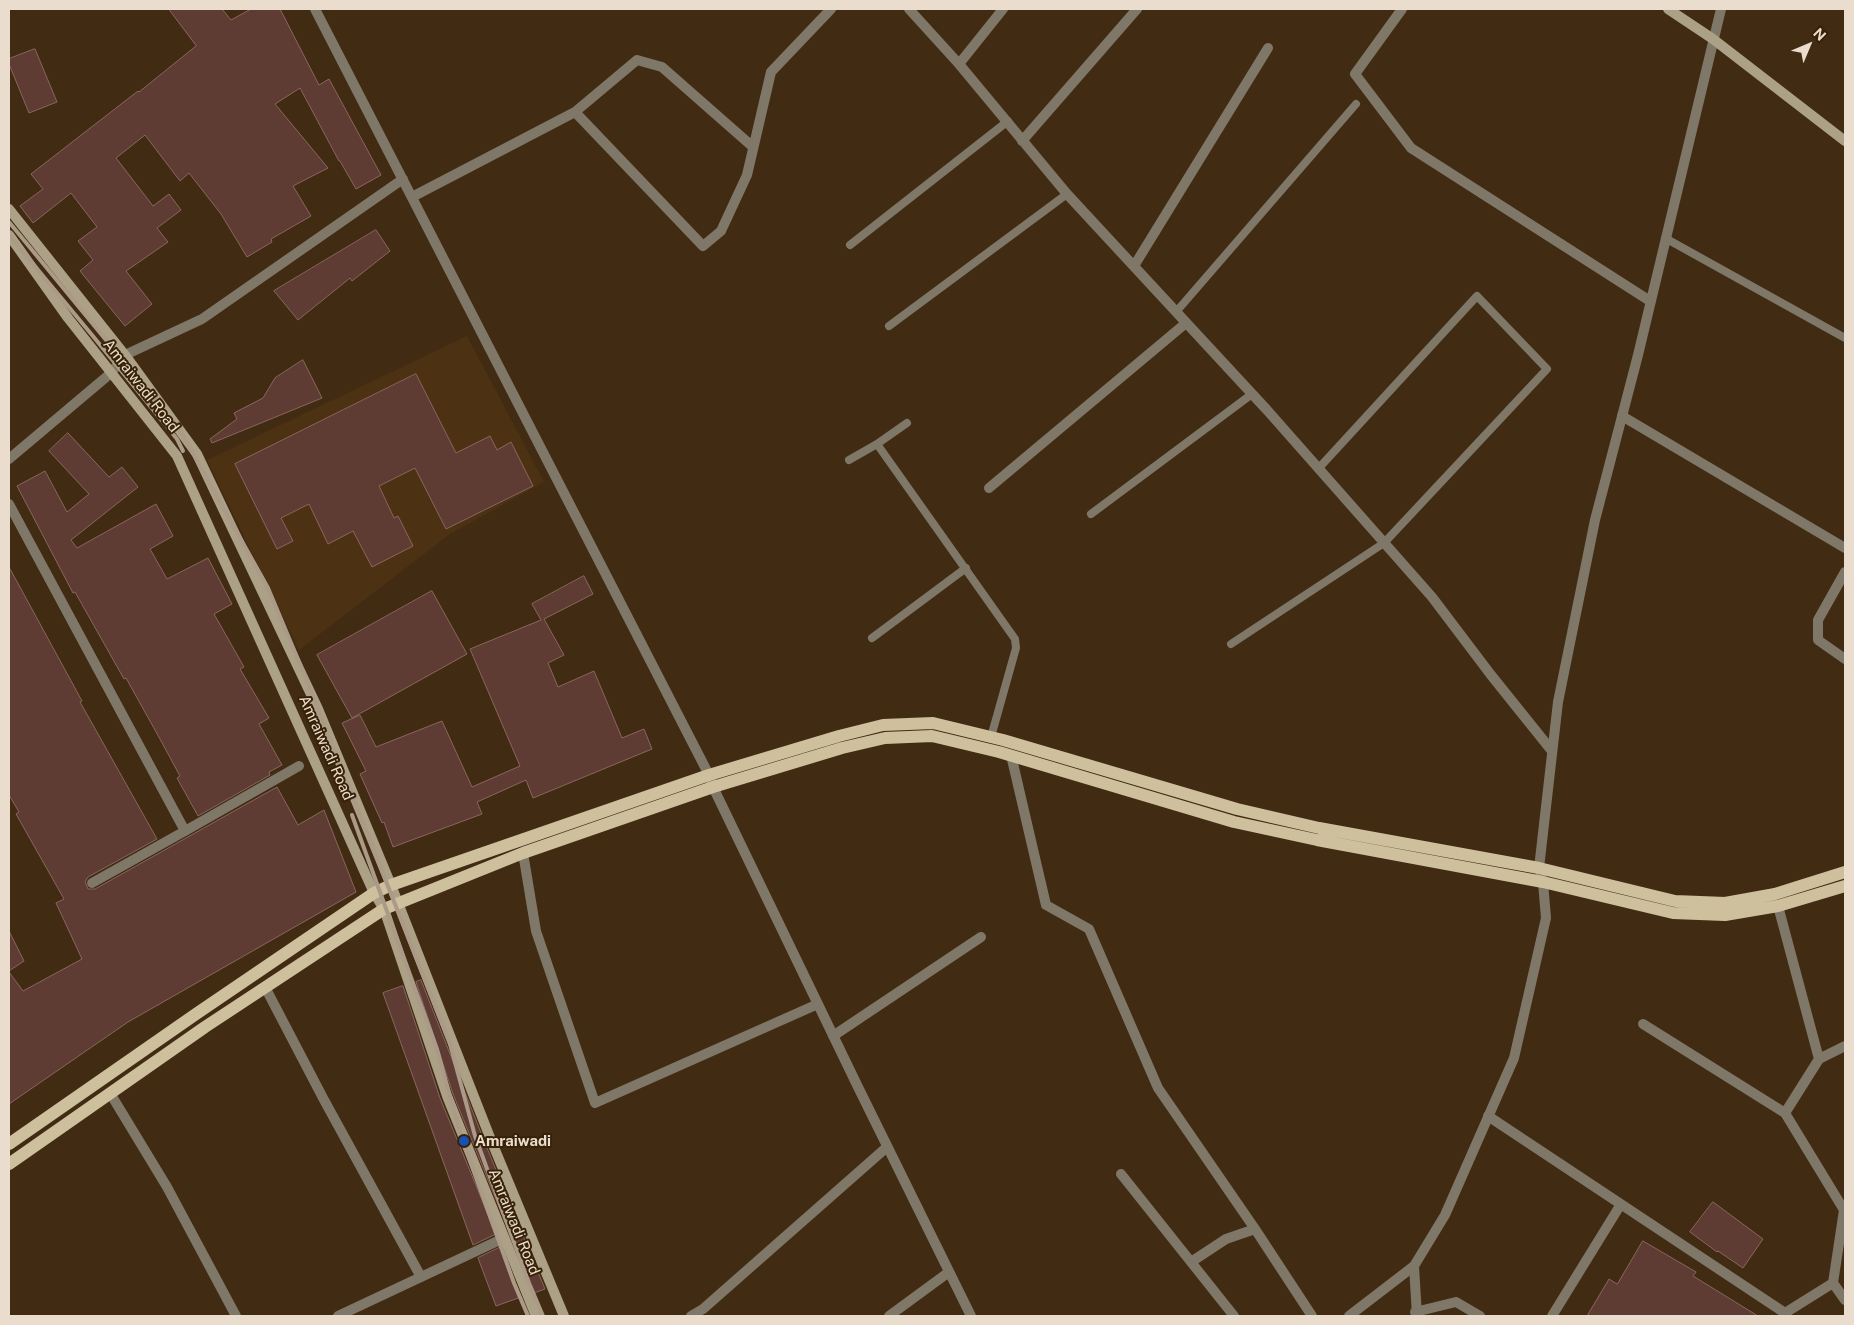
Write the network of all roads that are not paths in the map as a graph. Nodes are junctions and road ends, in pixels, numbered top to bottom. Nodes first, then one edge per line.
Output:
1 (315, 9) edge
2 (831, 9) edge
3 (909, 9) edge
4 (1003, 9) edge
5 (1137, 9) edge
6 (1402, 9) edge
7 (1668, 9) edge
8 (1721, 9) edge
9 (1713, 39) junction
10 (1268, 48) dead end
11 (959, 64) junction
12 (1356, 104) dead end
13 (574, 112) junction
14 (1008, 121) junction
15 (1022, 141) junction
16 (1845, 141) edge
17 (753, 147) junction
18 (403, 179) junction
19 (1067, 194) junction
20 (412, 197) junction
21 (9, 209) edge
22 (9, 235) edge
23 (1666, 238) junction
24 (850, 245) dead end
25 (1134, 266) junction
26 (1650, 302) junction
27 (1176, 312) junction
28 (1186, 323) junction
29 (889, 326) dead end
30 (1845, 338) edge
31 (125, 355) junction
32 (111, 373) junction
33 (1252, 394) junction
34 (1622, 416) junction
35 (906, 423) dead end
36 (877, 444) junction
37 (9, 459) edge
38 (849, 460) dead end
39 (1318, 469) junction
40 (989, 488) dead end
41 (9, 504) edge
42 (1090, 514) dead end
43 (1384, 543) junction
44 (1845, 548) edge
45 (966, 568) junction
46 (1845, 572) edge
47 (872, 638) dead end
48 (1231, 644) dead end
49 (1845, 659) edge
50 (991, 737) junction
51 (1552, 751) junction
52 (1011, 755) junction
53 (299, 766) dead end
54 (711, 781) junction
55 (184, 831) junction
56 (523, 853) junction
57 (1539, 868) junction
58 (1845, 872) edge
59 (1544, 882) junction
60 (92, 883) dead end
61 (391, 884) junction
62 (1845, 886) edge
63 (374, 893) junction
64 (398, 904) junction
65 (1778, 906) junction
66 (384, 909) junction
67 (981, 937) dead end
68 (265, 987) junction
69 (818, 1004) junction
70 (1643, 1024) dead end
71 (833, 1036) junction
72 (1845, 1046) edge
73 (1819, 1059) junction
74 (110, 1093) junction
75 (1785, 1113) junction
76 (1488, 1116) junction
77 (9, 1144) edge
78 (887, 1147) junction
79 (9, 1164) edge
80 (1121, 1174) dead end
81 (1621, 1204) junction
82 (1255, 1229) junction
83 (504, 1238) junction
84 (1191, 1262) junction
85 (1414, 1266) junction
86 (949, 1272) junction
87 (421, 1277) junction
88 (1833, 1283) junction
89 (1845, 1300) edge
90 (1416, 1314) edge
91 (1783, 1314) edge
92 (236, 1316) edge
93 (338, 1316) edge
94 (536, 1316) edge
95 (564, 1316) edge
96 (691, 1316) edge
97 (889, 1316) edge
98 (971, 1316) edge
99 (1234, 1316) edge
100 (1312, 1316) edge
101 (1349, 1316) edge
102 (1480, 1316) edge
103 (1552, 1316) edge

1 - 18 street
2 - 17 street
3 - 11 street
4 - 11 street
5 - 15 street
6 - 26 street
7 - 9 main road
8 - 9 street
9 - 16 main road
9 - 23 street
10 - 25 street
11 - 14 street
12 - 27 lane
13 - 17 street
13 - 17 street
13 - 20 street
14 - 15 street
14 - 24 lane
15 - 19 street
18 - 20 street
18 - 31 street
19 - 25 street
19 - 29 lane
20 - 54 street
21 - 31 main road
22 - 32 main road, Amraiwadi Road
23 - 26 street
23 - 30 lane
25 - 27 street
26 - 34 street
27 - 28 street
28 - 33 street
28 - 40 street
31 - 32 street
31 - 61 main road
32 - 37 street
32 - 63 main road, Amraiwadi Road
33 - 39 street
33 - 42 lane
34 - 44 street
34 - 51 street
35 - 36 lane
36 - 38 lane
36 - 45 lane
39 - 43 street
39 - 43 lane
41 - 55 street
43 - 48 lane
43 - 51 street
45 - 47 lane
45 - 50 lane
46 - 49 street
50 - 54 main road
50 - 57 main road
51 - 57 street
52 - 54 main road
52 - 59 main road
52 - 82 street
53 - 55 street
54 - 56 main road
54 - 61 main road
54 - 69 street
55 - 60 street
56 - 64 main road
56 - 69 street
57 - 58 main road
57 - 59 street
59 - 65 main road
59 - 76 street
61 - 63 main road
61 - 64 main road
62 - 65 main road
63 - 66 main road, Amraiwadi Road
63 - 77 main road
64 - 66 main road
64 - 95 main road
65 - 73 street
66 - 68 main road
66 - 83 main road, Amraiwadi Road
67 - 71 street
68 - 74 main road
68 - 87 street
69 - 71 street
70 - 75 street
71 - 78 street
72 - 73 street
73 - 75 street
74 - 79 main road
74 - 92 street
75 - 88 street
76 - 81 street
76 - 85 street
78 - 86 street
78 - 96 street
80 - 84 street
81 - 91 street
81 - 103 street
82 - 84 street
82 - 100 street
83 - 87 street
83 - 94 main road, Amraiwadi Road
84 - 99 street
85 - 90 street
85 - 101 street
86 - 97 street
86 - 98 street
87 - 93 street
88 - 89 street
88 - 91 street
90 - 102 street

